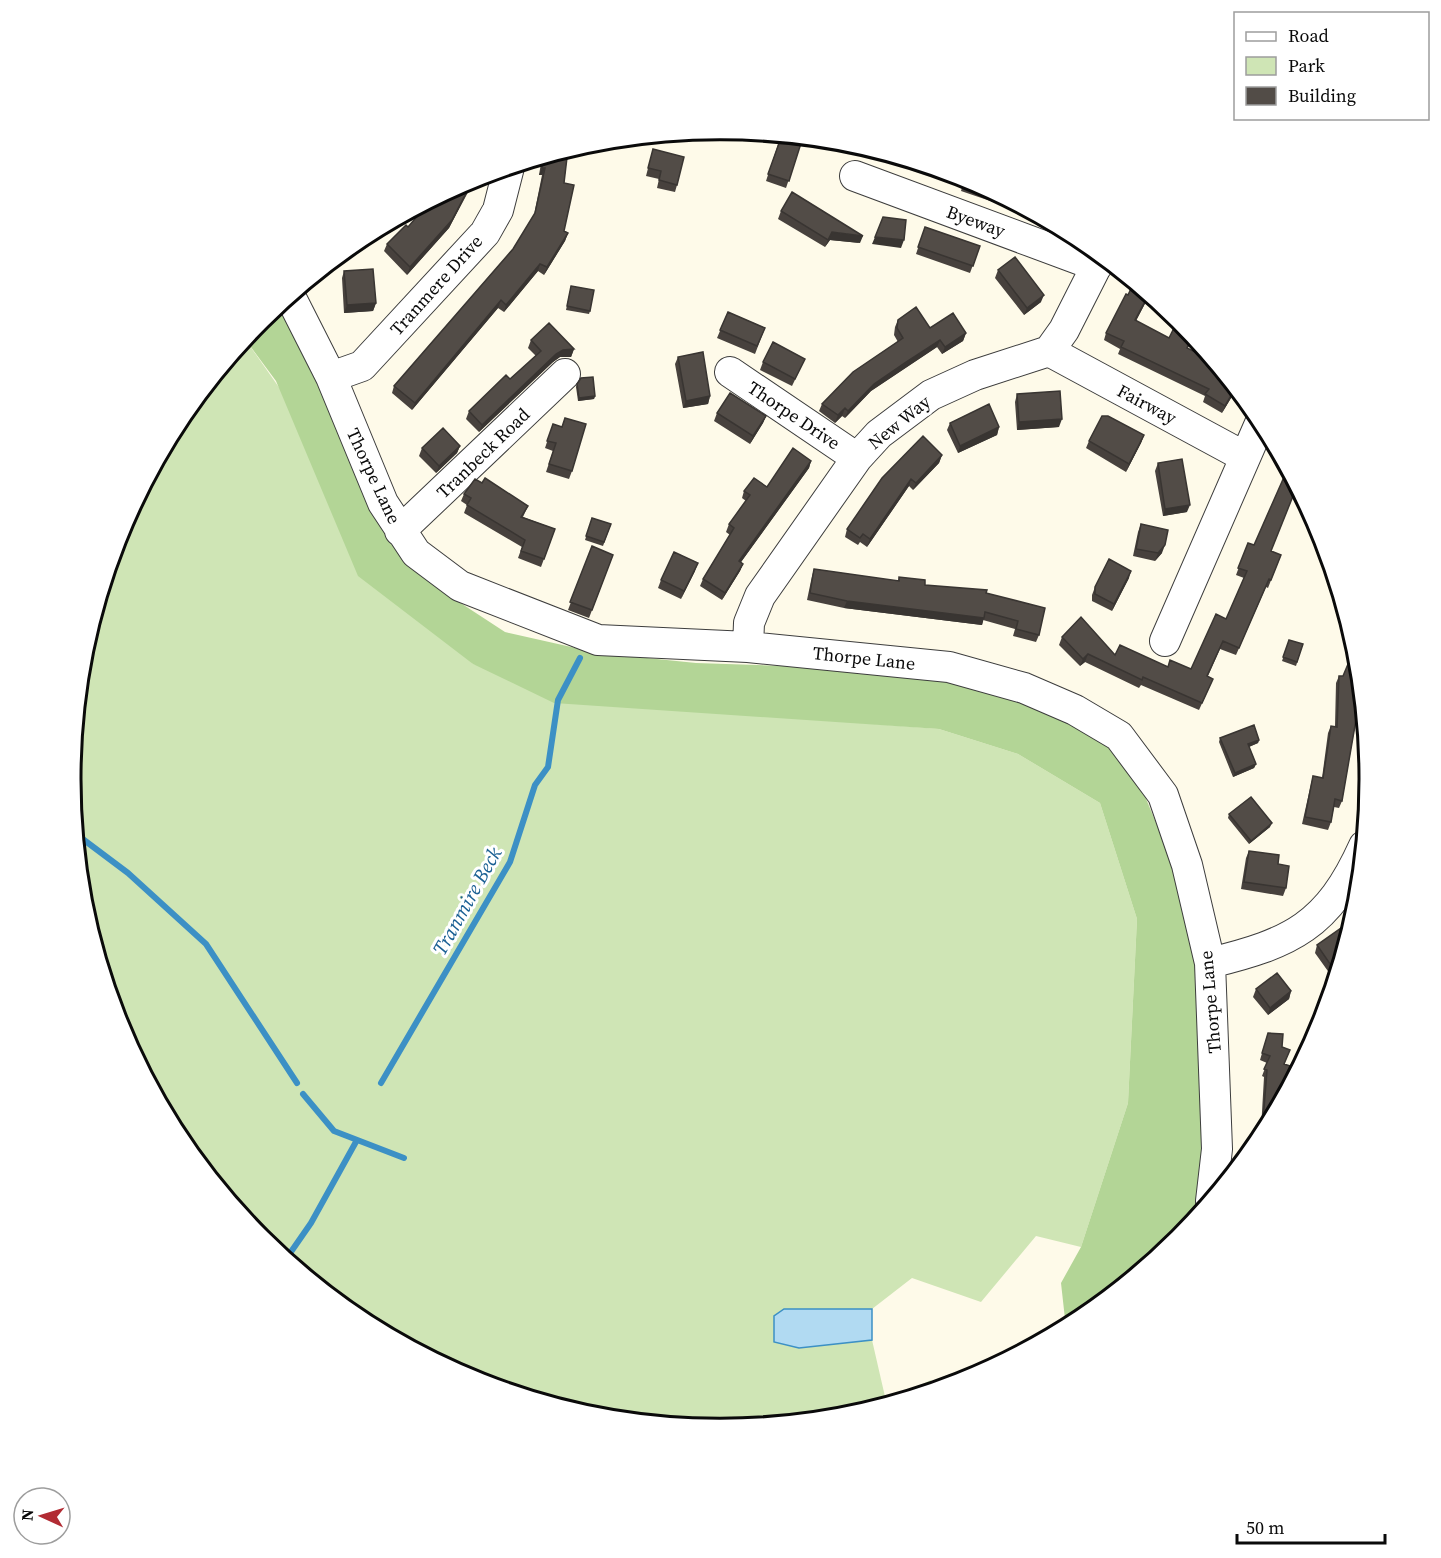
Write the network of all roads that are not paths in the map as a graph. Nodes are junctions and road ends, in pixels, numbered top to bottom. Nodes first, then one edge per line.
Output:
1 (507, 176) edge
2 (855, 176) dead end
3 (1088, 256) edge
4 (1098, 263) edge
5 (294, 303) edge
6 (1049, 351) junction
7 (730, 372) dead end
8 (565, 374) dead end
9 (331, 377) junction
10 (1257, 431) edge
11 (1245, 457) junction
12 (857, 458) junction
13 (400, 531) junction
14 (1165, 641) dead end
15 (747, 647) junction
16 (1354, 869) edge
17 (1210, 963) junction
18 (1212, 1187) edge

1 - 9 street, Tranmere Drive
2 - 3 street, Byeway
4 - 6 street
5 - 9 street, Thorpe Lane
6 - 11 street, Fairway
6 - 12 street, New Way
7 - 12 street, Thorpe Drive
8 - 13 street, Tranbeck Road
9 - 13 street, Thorpe Lane
10 - 11 street
11 - 14 street
12 - 15 street, New Way
13 - 15 street, Thorpe Lane
15 - 17 street, Thorpe Lane
16 - 17 street
17 - 18 street, Thorpe Lane

